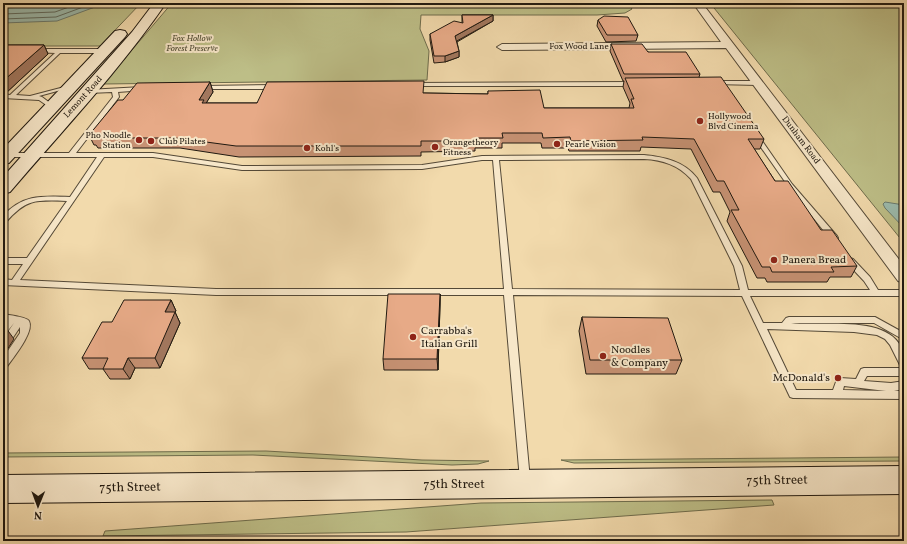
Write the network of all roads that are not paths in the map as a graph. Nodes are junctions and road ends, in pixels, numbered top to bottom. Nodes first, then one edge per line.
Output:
1 (153, 3) edge
2 (160, 3) edge
3 (697, 3) edge
4 (729, 45) junction
5 (502, 47) dead end
6 (31, 51) edge
7 (60, 51) junction
8 (104, 51) junction
9 (758, 83) junction
10 (637, 84) edge
11 (70, 86) junction
12 (406, 86) edge
13 (279, 87) edge
14 (151, 88) edge
15 (199, 88) edge
16 (115, 90) junction
17 (724, 90) edge
18 (89, 91) junction
19 (3, 96) edge
20 (12, 96) junction
21 (30, 97) junction
22 (52, 107) junction
23 (750, 128) edge
24 (31, 155) junction
25 (71, 155) junction
26 (102, 155) junction
27 (4, 156) edge
28 (496, 158) junction
29 (3, 188) edge
30 (72, 199) junction
31 (3, 220) edge
32 (837, 243) edge
33 (845, 254) edge
34 (3, 261) edge
35 (29, 261) junction
36 (904, 277) edge
37 (3, 282) edge
38 (14, 283) junction
39 (510, 292) junction
40 (744, 292) junction
41 (876, 293) junction
42 (904, 293) edge
43 (12, 318) edge
44 (761, 326) junction
45 (784, 326) junction
46 (3, 331) edge
47 (904, 337) edge
48 (3, 346) edge
49 (904, 364) edge
50 (3, 365) edge
51 (904, 372) edge
52 (859, 382) junction
53 (904, 385) edge
54 (836, 394) junction
55 (904, 395) edge
56 (904, 480) edge
57 (525, 484) junction
58 (3, 489) edge

1 - 8 main road, Lemont Road
2 - 18 main road, Lemont Road
3 - 4 street, Dunham Road
4 - 5 street, Fox Wood Lane
4 - 9 street, Dunham Road
6 - 7 lane
7 - 8 lane
7 - 20 lane
8 - 11 main road, Lemont Road
9 - 17 lane
9 - 36 street, Dunham Road
10 - 12 lane
11 - 21 lane
11 - 22 main road, Lemont Road
13 - 15 lane
14 - 16 lane
16 - 18 lane
16 - 25 lane
18 - 24 main road, Lemont Road
19 - 20 lane
20 - 21 lane
21 - 22 lane
22 - 27 main road, Lemont Road
23 - 32 lane
24 - 25 lane
24 - 27 lane
24 - 29 main road, Lemont Road
25 - 26 lane
26 - 28 lane
26 - 30 lane
28 - 39 lane
28 - 40 lane
30 - 31 lane
30 - 35 lane
33 - 41 lane
34 - 35 lane
35 - 38 lane
37 - 38 lane
38 - 39 lane
39 - 40 lane
39 - 57 lane
40 - 41 lane
40 - 44 lane
41 - 42 lane
43 - 46 lane
43 - 48 lane
43 - 50 lane
44 - 45 lane
44 - 54 lane
45 - 47 lane
45 - 49 lane
51 - 52 lane
52 - 53 lane
52 - 54 lane
54 - 55 lane
56 - 57 main road, 75th Street
57 - 58 main road, 75th Street

